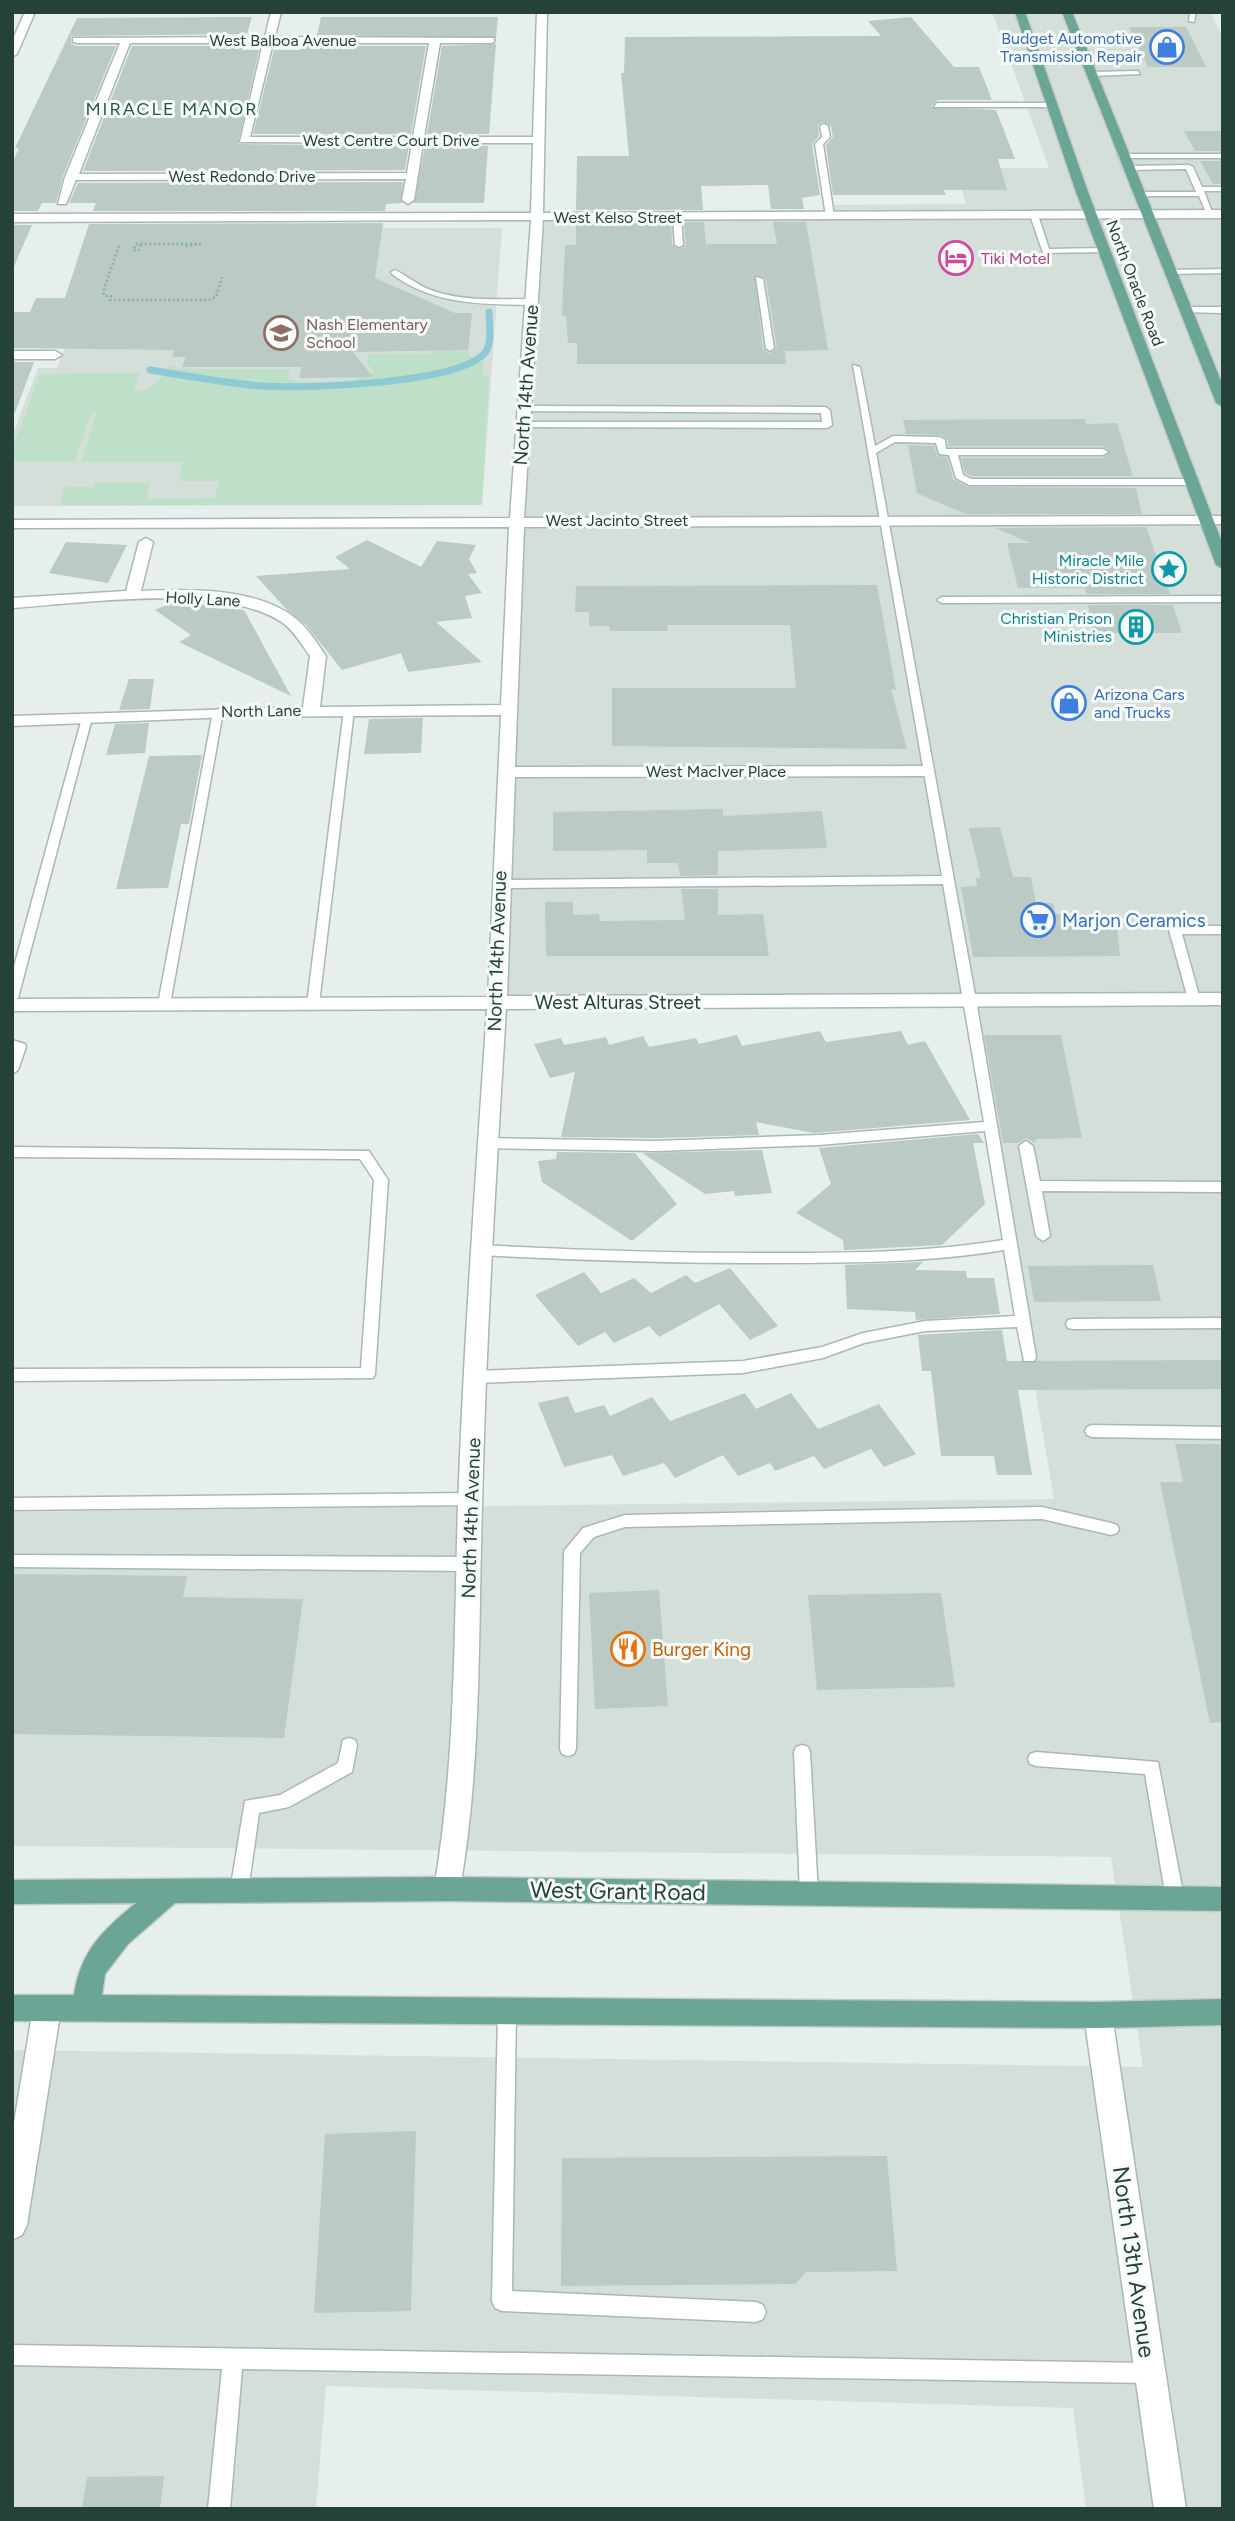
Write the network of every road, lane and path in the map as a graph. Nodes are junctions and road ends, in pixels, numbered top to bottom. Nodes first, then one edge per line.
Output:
1 (30, 12) edge
2 (276, 12) edge
3 (542, 12) edge
4 (1020, 12) edge
5 (1066, 12) edge
6 (1194, 12) edge
7 (1192, 22) dead end
8 (77, 40) dead end
9 (126, 40) junction
10 (270, 40) junction
11 (435, 40) junction
12 (490, 40) dead end
13 (12, 54) edge
14 (1092, 74) junction
15 (1138, 74) dead end
16 (937, 105) dead end
17 (1052, 105) junction
18 (824, 125) dead end
19 (418, 140) junction
20 (537, 140) junction
21 (1223, 156) edge
22 (1125, 162) junction
23 (412, 176) junction
24 (71, 177) junction
25 (1223, 189) edge
26 (1200, 192) junction
27 (1137, 194) junction
28 (408, 200) dead end
29 (62, 202) dead end
30 (1034, 215) junction
31 (1091, 215) junction
32 (1146, 215) junction
33 (1217, 215) edge
34 (830, 216) junction
35 (677, 217) junction
36 (12, 218) edge
37 (537, 218) junction
38 (141, 245) dead end
39 (186, 245) dead end
40 (119, 246) dead end
41 (679, 246) dead end
42 (1104, 250) junction
43 (1223, 271) edge
44 (395, 272) dead end
45 (1169, 272) junction
46 (222, 277) dead end
47 (759, 279) dead end
48 (531, 302) junction
49 (1185, 310) junction
50 (1223, 310) edge
51 (770, 348) dead end
52 (12, 355) edge
53 (55, 355) dead end
54 (856, 367) dead end
55 (1223, 403) edge
56 (524, 417) junction
57 (870, 452) junction
58 (953, 452) junction
59 (1103, 452) dead end
60 (1192, 482) junction
61 (517, 520) junction
62 (882, 520) junction
63 (1206, 520) junction
64 (1223, 520) edge
65 (12, 524) edge
66 (146, 542) dead end
67 (1223, 565) edge
68 (132, 597) junction
69 (1223, 599) edge
70 (942, 600) dead end
71 (12, 603) edge
72 (311, 710) junction
73 (349, 710) junction
74 (509, 710) junction
75 (218, 712) junction
76 (87, 718) junction
77 (12, 721) edge
78 (926, 771) junction
79 (507, 772) junction
80 (947, 880) junction
81 (500, 884) junction
82 (1223, 930) edge
83 (12, 998) edge
84 (1194, 999) junction
85 (1223, 999) edge
86 (970, 1000) junction
87 (497, 1003) junction
88 (164, 1004) junction
89 (313, 1004) junction
90 (12, 1005) edge
91 (12, 1044) edge
92 (12, 1070) edge
93 (990, 1126) junction
94 (486, 1143) junction
95 (1026, 1146) dead end
96 (12, 1152) edge
97 (1034, 1186) junction
98 (1223, 1187) edge
99 (1043, 1236) dead end
100 (1010, 1244) junction
101 (481, 1250) junction
102 (1023, 1321) junction
103 (1223, 1323) edge
104 (1073, 1324) dead end
105 (1029, 1357) dead end
106 (12, 1375) edge
107 (476, 1377) junction
108 (1092, 1431) dead end
109 (1223, 1433) edge
110 (470, 1499) junction
111 (12, 1504) edge
112 (1111, 1529) dead end
113 (12, 1561) edge
114 (468, 1563) junction
115 (349, 1745) dead end
116 (568, 1749) dead end
117 (802, 1752) dead end
118 (1036, 1759) dead end
119 (447, 1889) junction
120 (239, 1891) junction
121 (12, 1892) edge
122 (169, 1892) junction
123 (809, 1893) junction
124 (1175, 1898) junction
125 (1223, 1899) edge
126 (12, 2008) edge
127 (47, 2008) junction
128 (86, 2009) junction
129 (507, 2011) junction
130 (1223, 2012) edge
131 (1098, 2015) junction
132 (12, 2225) edge
133 (756, 2312) dead end
134 (12, 2355) edge
135 (233, 2358) junction
136 (1149, 2373) junction
137 (219, 2509) edge
138 (1170, 2509) edge

1 - 13 street
2 - 10 street
3 - 20 street, North 14th Avenue
4 - 17 main road, North Oracle Road
5 - 14 main road, North Oracle Road
6 - 7 lane
8 - 9 street, West Balboa Avenue
9 - 10 street, West Balboa Avenue
9 - 24 street
10 - 11 street, West Balboa Avenue
10 - 19 street, West Centre Court Drive
11 - 12 street, West Balboa Avenue
11 - 19 street
14 - 15 lane
14 - 22 main road, North Oracle Road
16 - 17 lane
17 - 31 main road, North Oracle Road
18 - 34 lane
19 - 20 street, West Centre Court Drive
19 - 23 street
20 - 37 street, North 14th Avenue
21 - 22 lane
22 - 26 lane
22 - 27 main road, North Oracle Road
23 - 24 street, West Redondo Drive
23 - 28 street
24 - 29 street
25 - 26 lane
26 - 27 lane
26 - 33 lane
27 - 32 main road, North Oracle Road
30 - 31 street, West Kelso Street
30 - 34 street, West Kelso Street
30 - 42 lane
31 - 32 street, West Kelso Street
31 - 42 main road, North Oracle Road
32 - 33 street, West Kelso Street
32 - 45 main road, North Oracle Road
34 - 35 street, West Kelso Street
35 - 37 street, West Kelso Street
35 - 41 lane
36 - 37 street, West Kelso Street
37 - 48 street, North 14th Avenue
38 - 39 path
40 - 46 path
42 - 60 main road, North Oracle Road
43 - 45 lane
44 - 48 lane
45 - 49 main road, North Oracle Road
47 - 51 lane
48 - 56 street, North 14th Avenue
49 - 50 lane
49 - 55 main road, North Oracle Road
52 - 53 street
54 - 57 lane
56 - 56 lane
56 - 61 street, North 14th Avenue
57 - 58 lane
57 - 62 lane
58 - 59 lane
58 - 60 lane
60 - 63 main road, North Oracle Road
61 - 62 street, West Jacinto Street
61 - 65 street, West Jacinto Street
61 - 74 street, North 14th Avenue
62 - 63 street, West Jacinto Street
62 - 78 lane
63 - 64 street, West Jacinto Street
63 - 67 main road, North Oracle Road
66 - 68 street
68 - 71 street, Holly Lane
68 - 72 street, Holly Lane
69 - 70 lane
72 - 73 street, North Lane
72 - 75 street, North Lane
73 - 74 street, North Lane
73 - 89 lane
74 - 79 street, North 14th Avenue
75 - 76 street, North Lane
75 - 88 lane
76 - 77 street, North Lane
76 - 83 lane
78 - 79 street, West MacIver Place
78 - 80 lane
79 - 81 street, North 14th Avenue
80 - 81 lane
80 - 86 lane
81 - 87 street, North 14th Avenue
82 - 84 lane
84 - 85 street, West Alturas Street
84 - 86 street, West Alturas Street
86 - 87 street, West Alturas Street
86 - 93 lane
87 - 89 street, West Alturas Street
87 - 94 street, North 14th Avenue
88 - 89 street, West Alturas Street
88 - 90 street, West Alturas Street
91 - 92 lane
93 - 94 lane
93 - 100 lane
94 - 101 street, North 14th Avenue
95 - 97 lane
96 - 106 lane
97 - 98 lane
97 - 99 lane
100 - 101 lane
100 - 102 lane
101 - 107 street, North 14th Avenue
102 - 105 lane
102 - 107 lane
103 - 104 lane
107 - 110 street, North 14th Avenue
108 - 109 lane
110 - 111 lane
110 - 114 street, North 14th Avenue
112 - 116 lane
113 - 114 lane
114 - 119 street, North 14th Avenue
115 - 120 lane
117 - 123 lane
118 - 124 lane
119 - 120 main road, West Grant Road
119 - 123 main road, West Grant Road
120 - 122 main road, West Grant Road
121 - 122 main road, West Grant Road
122 - 128 main road
123 - 124 main road, West Grant Road
124 - 125 main road, West Grant Road
126 - 127 main road
127 - 128 main road
127 - 132 street
128 - 129 main road
129 - 131 main road
129 - 133 lane
130 - 131 main road
131 - 136 street, North 13th Avenue
134 - 135 lane
135 - 136 lane
135 - 137 lane
136 - 138 street, North 13th Avenue

